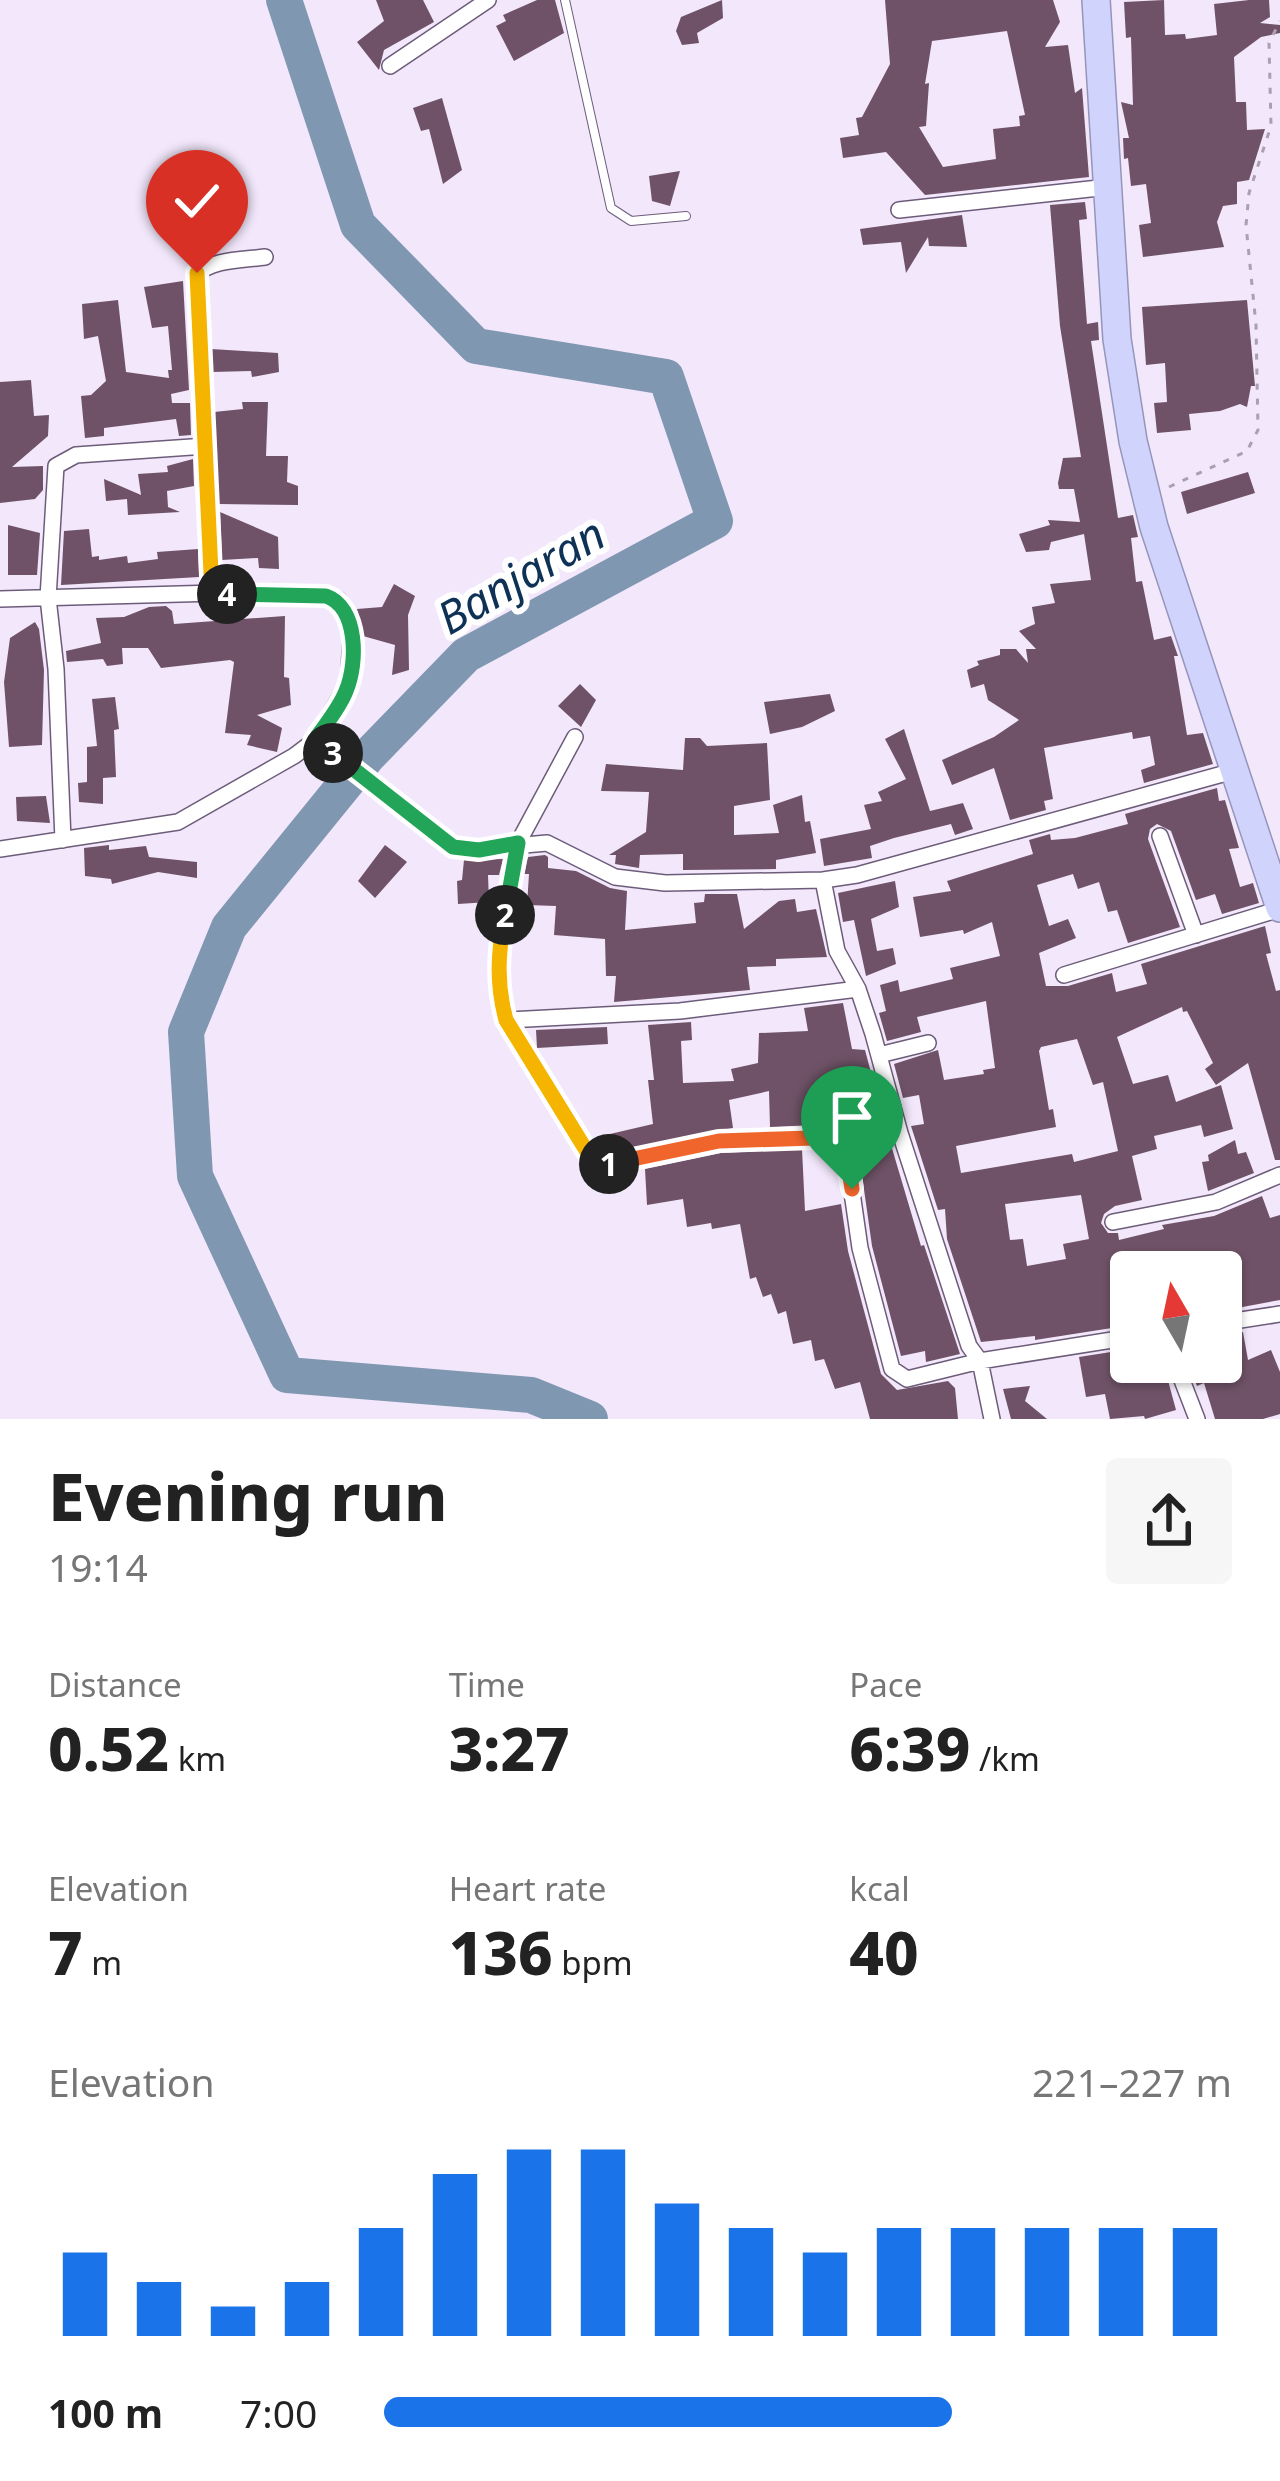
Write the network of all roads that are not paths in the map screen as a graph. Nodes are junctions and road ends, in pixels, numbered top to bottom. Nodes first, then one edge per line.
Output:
1 (565, 0) edge
2 (1096, 0) edge
3 (478, 3) edge
4 (390, 66) dead end
5 (1108, 187) junction
6 (899, 210) dead end
7 (686, 216) dead end
8 (265, 257) dead end
9 (206, 446) junction
10 (212, 594) junction
11 (48, 598) junction
12 (0, 599) edge
13 (575, 737) dead end
14 (321, 745) junction
15 (1237, 770) junction
16 (1160, 836) dead end
17 (63, 840) junction
18 (518, 843) junction
19 (0, 849) edge
20 (824, 880) junction
21 (1280, 908) edge
22 (1196, 934) junction
23 (1064, 975) dead end
24 (858, 989) junction
25 (506, 1020) junction
26 (928, 1043) dead end
27 (879, 1055) junction
28 (900, 1133) junction
29 (844, 1137) junction
30 (1280, 1175) edge
31 (1113, 1222) dead end
32 (1280, 1315) edge
33 (1242, 1320) edge
34 (1110, 1339) edge
35 (980, 1361) junction
36 (1183, 1383) edge
37 (992, 1419) edge
38 (1197, 1419) edge

1 - 7 lane
2 - 5 highway
3 - 4 street
5 - 6 street
5 - 15 highway
8 - 9 street
9 - 10 street
9 - 11 street
10 - 11 street
10 - 14 street
11 - 12 street
11 - 17 street
13 - 18 street
14 - 17 street
14 - 18 street
15 - 20 street
15 - 21 highway
16 - 22 street
17 - 19 street
18 - 20 street
18 - 25 street
20 - 24 street
21 - 22 street
22 - 23 street
24 - 25 street
24 - 27 street
25 - 29 street
26 - 27 street
27 - 28 street
28 - 29 street
28 - 35 street
29 - 35 street
30 - 31 street
32 - 33 street
34 - 35 street
35 - 37 street
36 - 38 street

